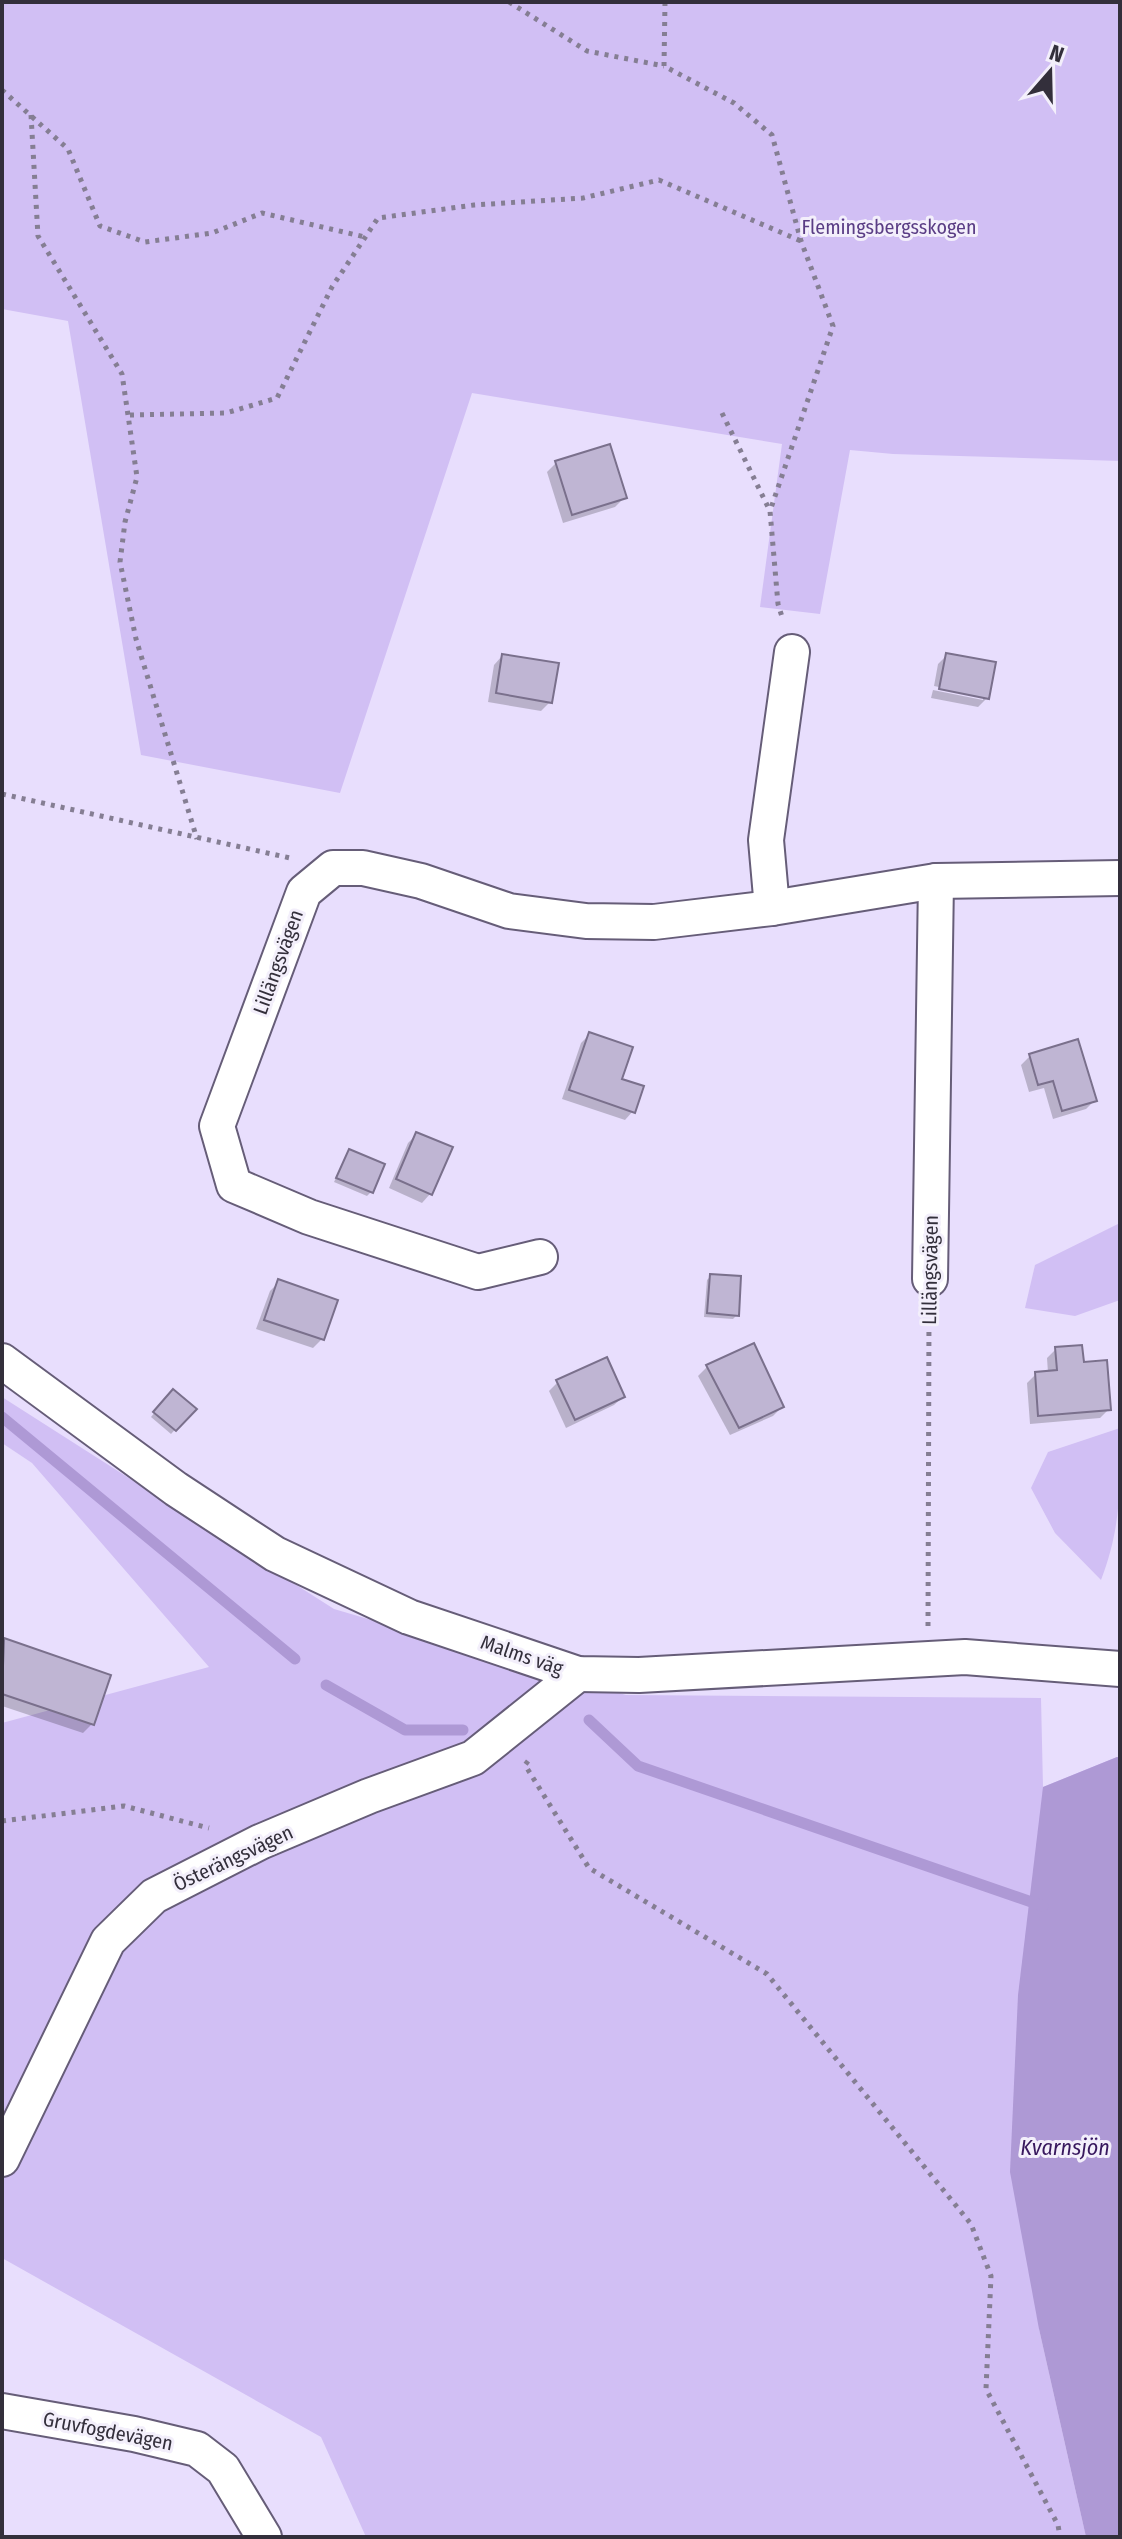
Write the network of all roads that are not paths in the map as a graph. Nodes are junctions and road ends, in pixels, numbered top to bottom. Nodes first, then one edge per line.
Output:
1 (792, 652) road end
2 (1120, 878) edge
3 (936, 881) junction
4 (772, 908) junction
5 (540, 1257) dead end
6 (930, 1279) road end
7 (2, 1361) edge
8 (1120, 1669) edge
9 (578, 1674) junction
10 (2, 2159) edge
11 (2, 2411) edge
12 (264, 2537) edge

1 - 4 street
2 - 3 street
3 - 4 street
3 - 6 street, Lillängsvägen
4 - 5 street, Lillängsvägen
7 - 9 street, Malms väg
8 - 9 street, Malms väg
9 - 10 street, Österängsvägen
11 - 12 street, Gruvfogdevägen

